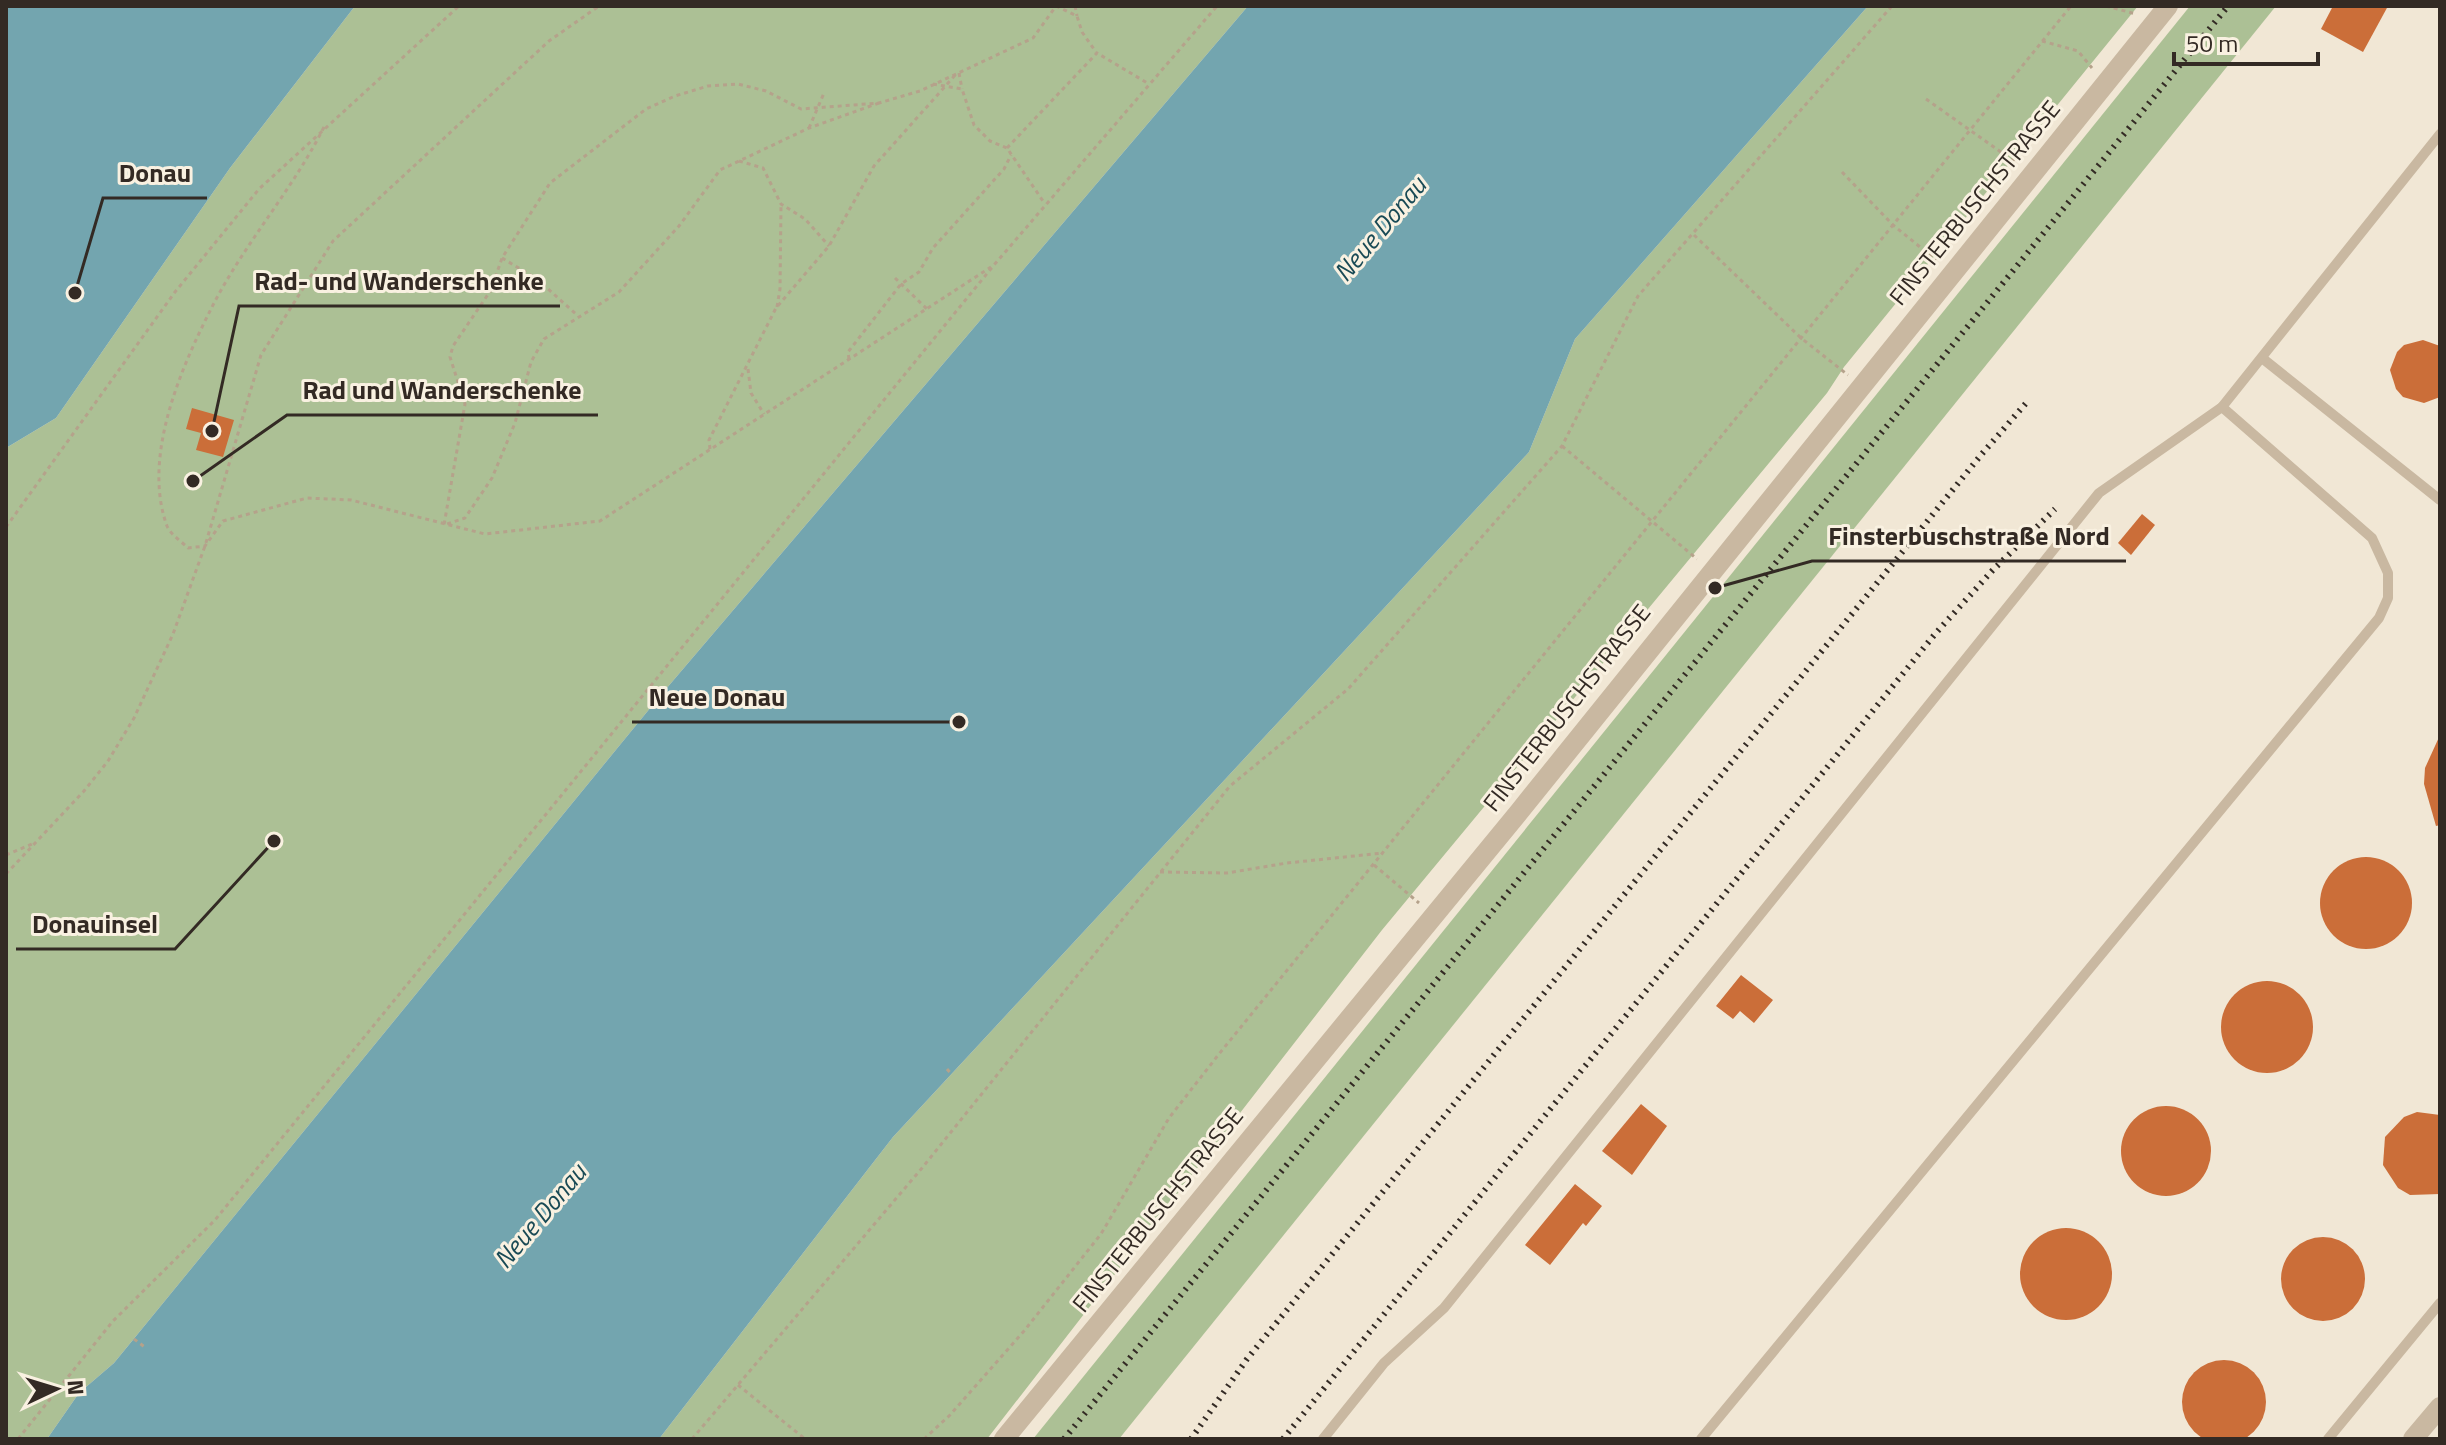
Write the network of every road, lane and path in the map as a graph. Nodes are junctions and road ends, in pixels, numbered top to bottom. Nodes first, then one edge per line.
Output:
1 (459, 6) edge
2 (599, 6) edge
3 (1056, 6) edge
4 (1075, 6) edge
5 (1217, 6) edge
6 (1892, 6) edge
7 (2071, 6) edge
8 (2106, 6) edge
9 (2168, 6) edge
10 (1077, 16) junction
11 (2154, 23) junction
12 (2042, 41) junction
13 (1090, 46) junction
14 (1097, 53) junction
15 (1089, 58) junction
16 (959, 69) junction
17 (2109, 79) junction
18 (933, 84) junction
19 (948, 85) junction
20 (1150, 85) junction
21 (962, 89) junction
22 (824, 93) dead end
23 (1926, 99) dead end
24 (879, 103) junction
25 (818, 106) junction
26 (324, 127) junction
27 (809, 128) junction
28 (1970, 130) junction
29 (2440, 135) edge
30 (1007, 148) junction
31 (1011, 155) junction
32 (739, 161) junction
33 (1842, 172) dead end
34 (2032, 174) junction
35 (781, 204) junction
36 (1046, 205) junction
37 (1893, 225) junction
38 (1693, 234) junction
39 (829, 246) junction
40 (502, 258) junction
41 (994, 265) junction
42 (1952, 273) junction
43 (895, 278) dead end
44 (901, 284) junction
45 (776, 308) junction
46 (927, 309) junction
47 (577, 315) junction
48 (1801, 338) junction
49 (2262, 358) junction
50 (849, 359) junction
51 (748, 366) junction
52 (1860, 385) junction
53 (2222, 407) junction
54 (765, 414) junction
55 (1562, 446) junction
56 (710, 450) junction
57 (2440, 500) edge
58 (1650, 522) junction
59 (444, 525) junction
60 (6, 527) edge
61 (205, 546) junction
62 (1699, 560) dead end
63 (660, 696) dead end
64 (667, 700) dead end
65 (36, 842) junction
66 (1383, 853) junction
67 (6, 855) edge
68 (1374, 865) junction
69 (1160, 872) junction
70 (6, 874) edge
71 (1419, 903) dead end
72 (947, 1069) dead end
73 (952, 1075) dead end
74 (2440, 1303) edge
75 (134, 1339) dead end
76 (146, 1348) dead end
77 (738, 1385) junction
78 (2440, 1407) edge
79 (18, 1439) edge
80 (692, 1439) edge
81 (805, 1439) edge
82 (924, 1439) edge
83 (1004, 1439) edge
84 (1323, 1439) edge
85 (1701, 1439) edge
86 (2328, 1439) edge
87 (2413, 1439) edge

1 - 26 path
2 - 61 path
3 - 10 path
3 - 16 path
4 - 10 path
5 - 20 path
6 - 38 path
7 - 12 path
8 - 11 path
9 - 11 street, FINSTERBUSCHSTRASSE
10 - 13 path
11 - 17 street, FINSTERBUSCHSTRASSE
12 - 17 path
12 - 28 path
13 - 14 path
13 - 15 path
14 - 15 path
14 - 20 path
15 - 30 path
16 - 18 path
16 - 19 path
16 - 21 path
17 - 34 street, FINSTERBUSCHSTRASSE
18 - 19 path
18 - 24 path
19 - 21 path
19 - 39 path
20 - 36 path
21 - 30 path
22 - 25 path
23 - 28 path
24 - 25 path
24 - 27 path
25 - 27 path
25 - 40 path
26 - 60 path
26 - 61 path
27 - 32 path
28 - 34 path
28 - 37 path
29 - 49 lane
30 - 31 path
31 - 36 path
31 - 44 path
32 - 35 path
32 - 47 path
33 - 37 path
34 - 42 street, FINSTERBUSCHSTRASSE
35 - 39 path
35 - 45 path
36 - 41 path
37 - 42 path
37 - 48 path
38 - 48 path
38 - 55 path
39 - 45 path
40 - 47 path
40 - 59 path
41 - 46 path
41 - 79 path
42 - 52 street, FINSTERBUSCHSTRASSE
43 - 44 path
44 - 46 path
44 - 50 path
45 - 51 path
46 - 50 path
47 - 59 path
48 - 52 path
48 - 58 path
49 - 53 lane
49 - 57 lane
50 - 54 path
51 - 54 path
51 - 56 path
52 - 83 street, FINSTERBUSCHSTRASSE
53 - 84 lane
53 - 85 lane
54 - 56 path
55 - 58 path
55 - 69 path
56 - 59 path
58 - 62 path
58 - 66 path
59 - 61 path
61 - 65 path
63 - 64 path
65 - 67 path
65 - 70 path
66 - 68 path
66 - 69 path
68 - 71 path
68 - 82 path
69 - 77 path
72 - 73 path
74 - 86 lane
75 - 76 path
77 - 80 path
77 - 81 path
78 - 87 street

